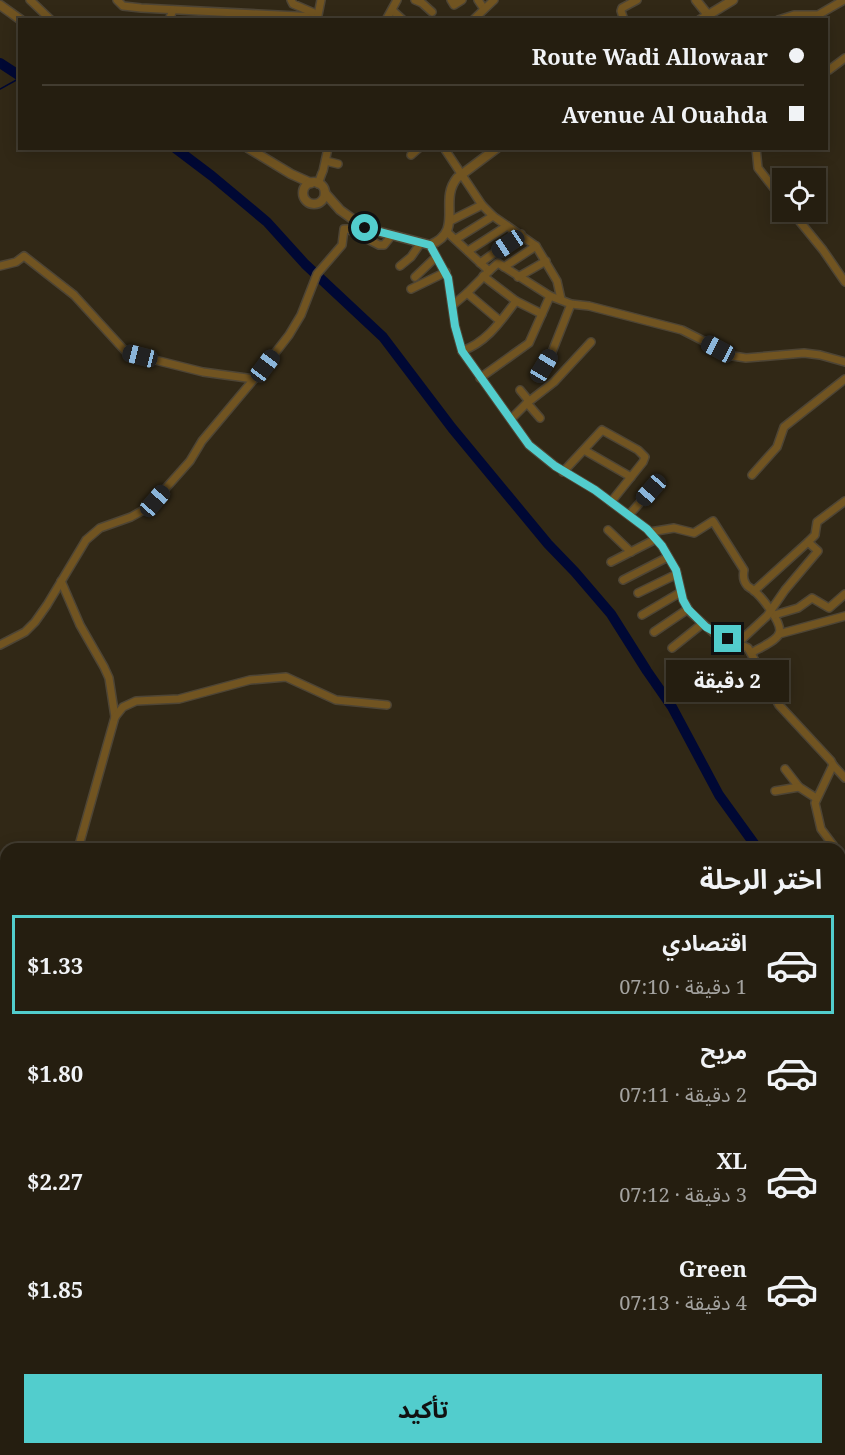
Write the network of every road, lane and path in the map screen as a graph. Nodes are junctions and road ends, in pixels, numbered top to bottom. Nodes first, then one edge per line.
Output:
1 (31, 0) edge
2 (117, 0) edge
3 (133, 0) edge
4 (291, 0) edge
5 (321, 0) edge
6 (397, 0) edge
7 (416, 0) edge
8 (451, 0) edge
9 (462, 0) edge
10 (478, 0) edge
11 (494, 0) edge
12 (637, 0) edge
13 (696, 0) edge
14 (734, 0) edge
15 (844, 0) edge
16 (0, 5) edge
17 (127, 7) junction
18 (484, 9) junction
19 (173, 10) junction
20 (392, 10) junction
21 (222, 11) junction
22 (432, 12) dead end
23 (261, 16) edge
24 (317, 17) edge
25 (816, 17) edge
26 (18, 18) edge
27 (49, 18) edge
28 (170, 18) edge
29 (220, 18) edge
30 (387, 18) edge
31 (401, 18) edge
32 (475, 18) edge
33 (623, 18) edge
34 (706, 18) edge
35 (786, 18) edge
36 (845, 58) edge
37 (828, 70) edge
38 (251, 150) edge
39 (328, 150) edge
40 (416, 150) edge
41 (445, 150) edge
42 (494, 150) edge
43 (756, 150) edge
44 (411, 154) dead end
45 (326, 160) junction
46 (338, 164) dead end
47 (461, 174) junction
48 (311, 185) junction
49 (772, 186) edge
50 (325, 193) junction
51 (320, 203) junction
52 (482, 205) junction
53 (340, 210) junction
54 (493, 216) junction
55 (450, 221) junction
56 (800, 222) edge
57 (507, 226) junction
58 (447, 232) junction
59 (521, 234) junction
60 (392, 235) junction
61 (456, 239) junction
62 (420, 244) junction
63 (430, 245) junction
64 (536, 246) junction
65 (468, 251) junction
66 (436, 257) junction
67 (546, 261) junction
68 (480, 263) junction
69 (0, 266) edge
70 (400, 266) dead end
71 (504, 267) junction
72 (446, 272) junction
73 (486, 274) junction
74 (415, 277) dead end
75 (518, 277) junction
76 (845, 282) edge
77 (411, 289) dead end
78 (467, 293) junction
79 (550, 296) junction
80 (561, 299) junction
81 (516, 301) junction
82 (571, 304) junction
83 (453, 305) junction
84 (542, 314) junction
85 (500, 321) junction
86 (591, 342) dead end
87 (462, 351) junction
88 (845, 362) edge
89 (544, 366) dead end
90 (480, 378) junction
91 (254, 379) junction
92 (845, 379) edge
93 (536, 385) dead end
94 (520, 390) dead end
95 (542, 391) junction
96 (528, 402) junction
97 (540, 418) dead end
98 (510, 419) junction
99 (584, 450) junction
100 (563, 472) junction
101 (752, 475) dead end
102 (631, 477) junction
103 (651, 490) dead end
104 (845, 501) edge
105 (611, 502) junction
106 (629, 515) junction
107 (608, 530) dead end
108 (650, 532) junction
109 (656, 539) junction
110 (808, 542) junction
111 (631, 552) junction
112 (668, 557) junction
113 (611, 562) dead end
114 (677, 574) junction
115 (623, 580) dead end
116 (61, 581) junction
117 (754, 591) junction
118 (638, 592) dead end
119 (681, 592) junction
120 (845, 594) edge
121 (688, 609) junction
122 (772, 612) junction
123 (642, 615) dead end
124 (845, 616) edge
125 (702, 624) junction
126 (654, 632) dead end
127 (779, 634) junction
128 (738, 643) junction
129 (0, 645) edge
130 (672, 648) dead end
131 (752, 653) junction
132 (387, 705) dead end
133 (115, 717) junction
134 (833, 765) junction
135 (785, 769) dead end
136 (845, 778) edge
137 (799, 787) junction
138 (775, 791) dead end
139 (816, 798) junction
140 (80, 843) edge
141 (832, 843) edge

1 - 27 street
2 - 17 street
3 - 17 street
4 - 24 street
5 - 24 street
6 - 20 street
7 - 22 street
8 - 9 street
10 - 18 street
11 - 18 street
12 - 33 street
13 - 34 street
14 - 34 street
15 - 25 street
16 - 26 street
17 - 19 street
18 - 32 street
19 - 21 street
19 - 28 street
20 - 30 street
20 - 31 street
21 - 23 street
21 - 29 street
23 - 24 street
25 - 35 street
36 - 37 street
38 - 48 street
39 - 45 street
40 - 44 street
41 - 47 street
42 - 47 street
43 - 49 street
45 - 46 street
45 - 48 street
47 - 52 street
47 - 55 street
48 - 50 street
48 - 51 street
50 - 51 street
50 - 53 street
51 - 53 street
52 - 54 street
52 - 55 street
53 - 60 street
54 - 57 street
54 - 61 street
55 - 58 street
56 - 76 street
57 - 59 street
57 - 65 street
58 - 61 street
58 - 63 street
59 - 64 street
59 - 68 street
60 - 62 street
60 - 91 street
61 - 65 street
62 - 63 street
62 - 70 street
63 - 66 street
64 - 67 street
64 - 71 street
65 - 68 street
66 - 72 street
66 - 74 street
67 - 75 street
67 - 80 street
68 - 73 street
69 - 91 street
71 - 73 street
71 - 75 street
72 - 77 street
72 - 83 street
73 - 78 street
73 - 81 street
75 - 79 street
78 - 83 street
78 - 85 street
79 - 80 street
79 - 84 street
80 - 82 street
81 - 84 street
81 - 85 street
82 - 88 street
82 - 89 street
83 - 87 street
84 - 90 street
85 - 87 street
86 - 95 street
87 - 90 street
90 - 98 street
91 - 116 street
92 - 101 street
93 - 95 street
94 - 96 street
95 - 96 street
96 - 97 street
96 - 98 street
98 - 100 street
99 - 100 street
99 - 102 street
99 - 102 street
100 - 105 street
102 - 105 street
103 - 106 street
104 - 110 street
105 - 106 street
106 - 108 street
107 - 111 street
108 - 109 street
108 - 117 street
109 - 111 street
109 - 112 street
110 - 117 street
110 - 122 street
111 - 113 street
112 - 114 street
112 - 115 street
114 - 118 street
114 - 119 street
116 - 129 street
116 - 133 street
117 - 122 street
119 - 121 street
119 - 123 street
120 - 122 street
121 - 125 street
121 - 126 street
122 - 127 street
122 - 128 street
124 - 127 street
125 - 128 street
125 - 130 street
127 - 131 street
128 - 131 street
131 - 134 street
132 - 133 street
133 - 140 street
134 - 136 street
134 - 139 street
135 - 137 street
137 - 138 street
137 - 139 street
139 - 141 street

